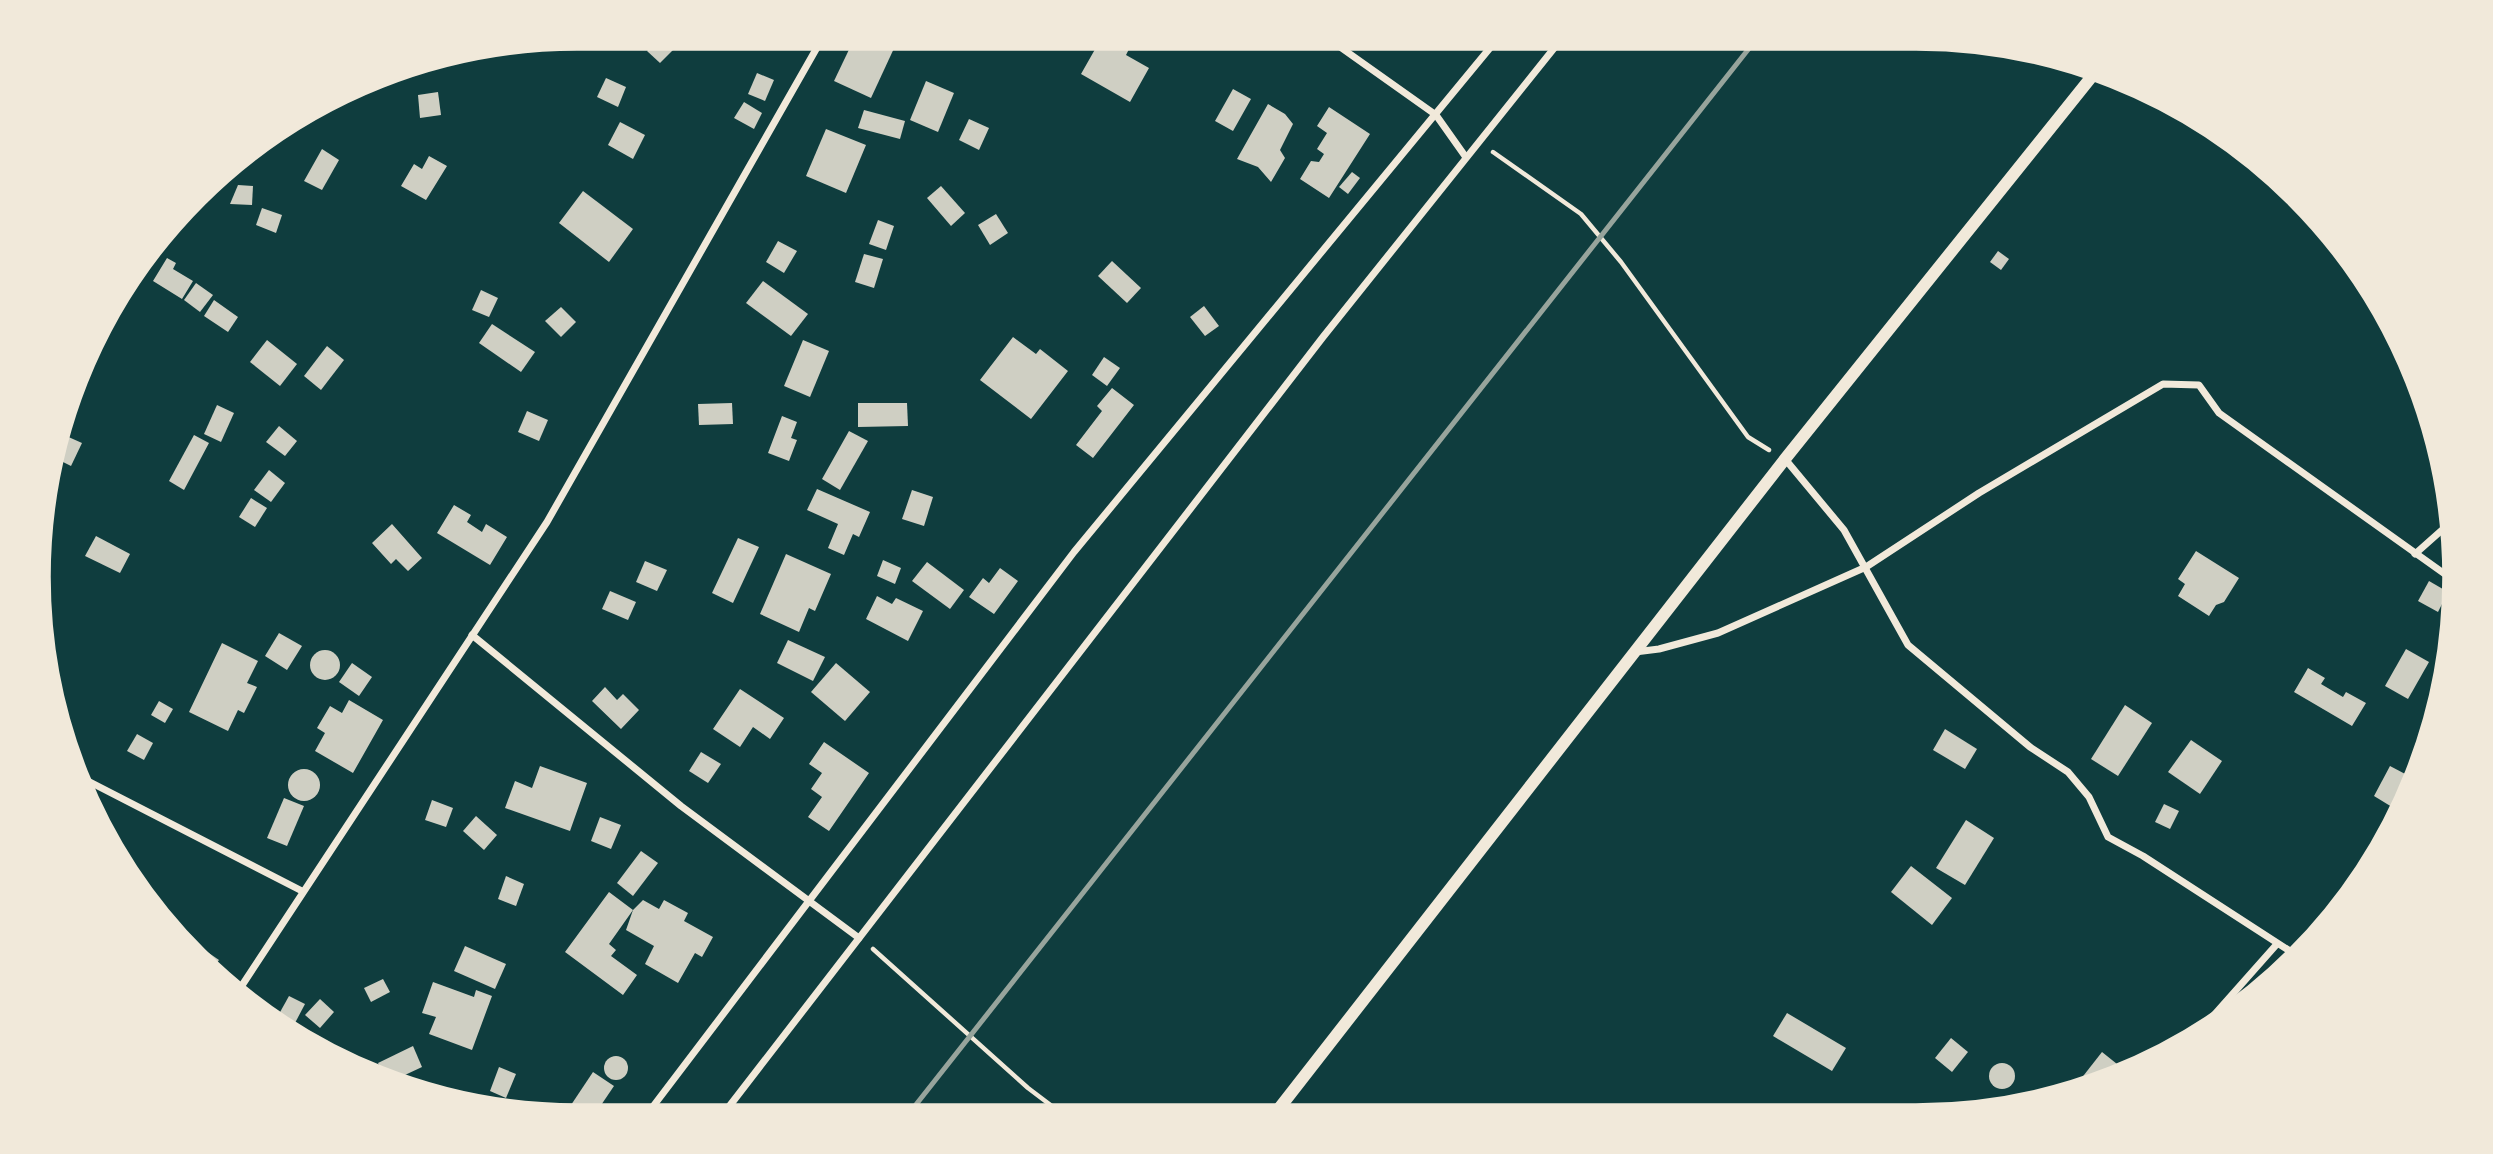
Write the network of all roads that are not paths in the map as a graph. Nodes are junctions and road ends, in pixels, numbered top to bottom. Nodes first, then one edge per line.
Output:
1 (816, 49) edge
2 (1343, 49) edge
3 (1489, 49) edge
4 (1553, 49) edge
5 (2090, 79) edge
6 (1436, 115) junction
7 (1465, 156) junction
8 (1785, 459) junction
9 (2442, 530) edge
10 (2414, 554) junction
11 (1866, 567) junction
12 (2444, 574) edge
13 (472, 635) junction
14 (1635, 652) junction
15 (91, 783) edge
16 (302, 891) junction
17 (808, 901) junction
18 (859, 937) junction
19 (2277, 944) junction
20 (2288, 951) edge
21 (242, 985) edge
22 (2220, 1008) edge
23 (654, 1105) edge
24 (730, 1105) edge
25 (1282, 1105) edge

1 - 13 street
2 - 6 street
3 - 6 street
4 - 7 street
5 - 8 street
6 - 7 street
6 - 17 street
7 - 18 street
8 - 11 street
8 - 14 street
9 - 10 street
10 - 11 street
10 - 12 street
11 - 14 street
11 - 19 street
13 - 16 street
13 - 17 street
14 - 25 street
15 - 16 street
16 - 21 street
17 - 18 street
17 - 23 street
18 - 24 street
19 - 20 street
19 - 22 street

